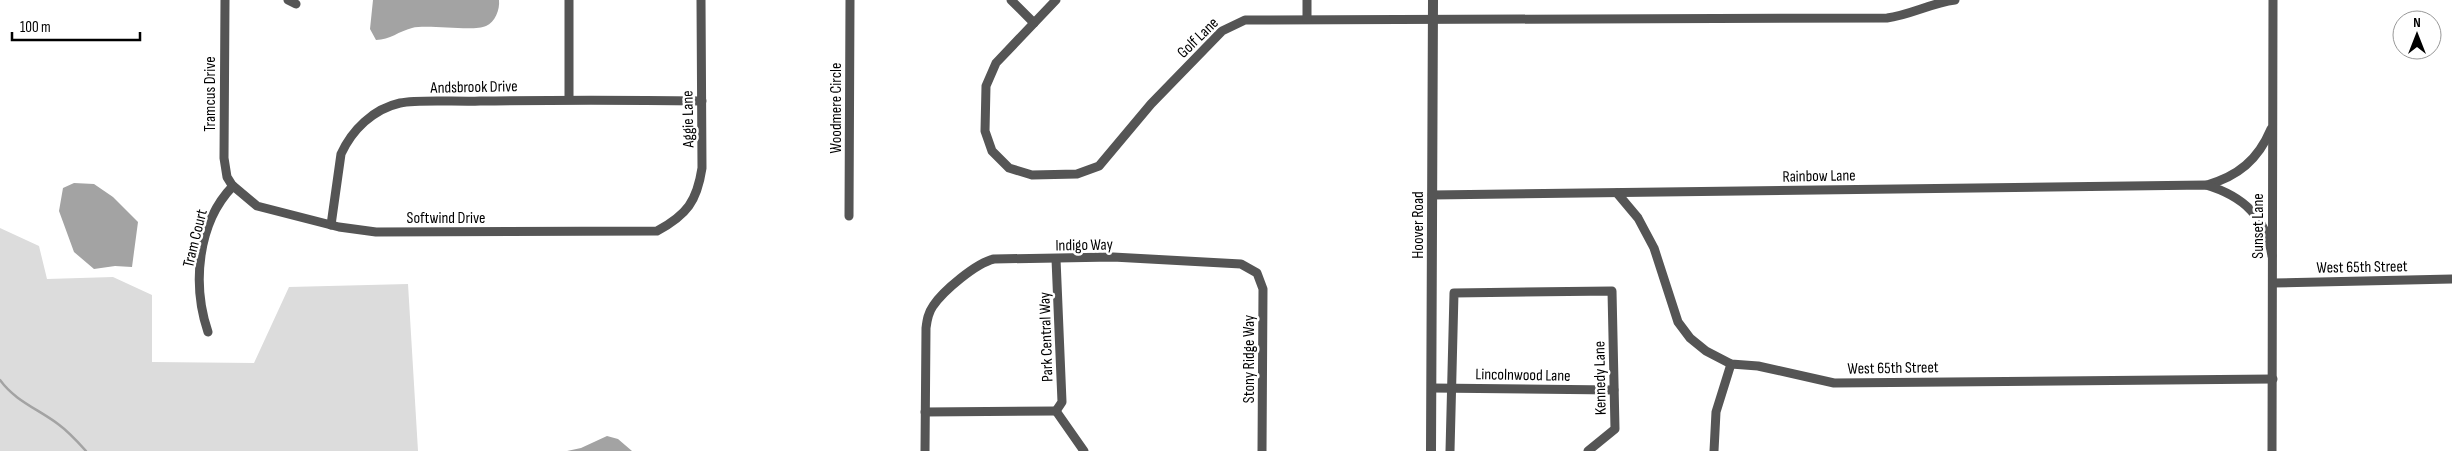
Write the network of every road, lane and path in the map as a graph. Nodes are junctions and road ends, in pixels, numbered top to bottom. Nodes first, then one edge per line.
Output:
1 (225, 0) edge
2 (569, 0) edge
3 (701, 0) edge
4 (850, 0) edge
5 (1011, 0) edge
6 (1056, 0) edge
7 (1307, 0) edge
8 (1433, 0) edge
9 (1955, 0) edge
10 (2273, 0) edge
11 (1307, 19) junction
12 (1433, 20) junction
13 (1034, 23) junction
14 (569, 99) junction
15 (702, 101) junction
16 (2272, 124) junction
17 (2206, 185) junction
18 (233, 186) junction
19 (1617, 193) junction
20 (1432, 195) junction
21 (849, 216) dead end
22 (331, 225) junction
23 (668, 225) joint
24 (2272, 256) junction
25 (1056, 259) junction
26 (1254, 269) joint
27 (2452, 279) edge
28 (2273, 283) junction
29 (208, 332) dead end
30 (1731, 364) junction
31 (2272, 380) junction
32 (1432, 388) junction
33 (1451, 388) junction
34 (1614, 390) junction
35 (1056, 411) junction
36 (925, 412) junction
37 (925, 451) edge
38 (1084, 451) edge
39 (1262, 451) edge
40 (1432, 451) edge
41 (1450, 451) edge
42 (1588, 451) edge
43 (1714, 451) edge
44 (2272, 451) edge

1 - 18 street, Tramcus Drive
2 - 14 street
3 - 15 street, Aggie Lane
4 - 21 street, Woodmere Circle
5 - 13 street
6 - 13 street
7 - 11 street
8 - 12 street, Hoover Road
9 - 12 street, Golf Lane
10 - 16 street, Sunset Lane
11 - 12 street, Golf Lane
11 - 13 street, Golf Lane
12 - 20 street, Hoover Road
14 - 15 street, Andsbrook Drive
14 - 22 street, Andsbrook Drive
15 - 23 street, Aggie Lane
16 - 17 street, Rainbow Lane
16 - 24 street, Sunset Lane
17 - 19 street, Rainbow Lane
17 - 24 street, Rainbow Lane
18 - 22 street, Softwind Drive
18 - 29 street, Tram Court
19 - 20 street, Rainbow Lane
19 - 30 street, West 65th Street
20 - 32 street, Hoover Road
22 - 23 street, Softwind Drive
24 - 28 street, Sunset Lane
25 - 26 street, Indigo Way
25 - 35 street, Park Central Way
25 - 36 street, Indigo Way
26 - 39 street, Stony Ridge Way
27 - 28 street, West 65th Street
28 - 31 street, Sunset Lane
30 - 31 street, West 65th Street
30 - 43 street
31 - 44 street, Sunset Lane
32 - 33 street, Lincolnwood Lane
32 - 40 street, Hoover Road
33 - 34 street, Lincolnwood Lane
33 - 34 street, Kennedy Lane
33 - 41 street
34 - 42 street, Kennedy Lane
35 - 36 street
35 - 38 street
36 - 37 street

